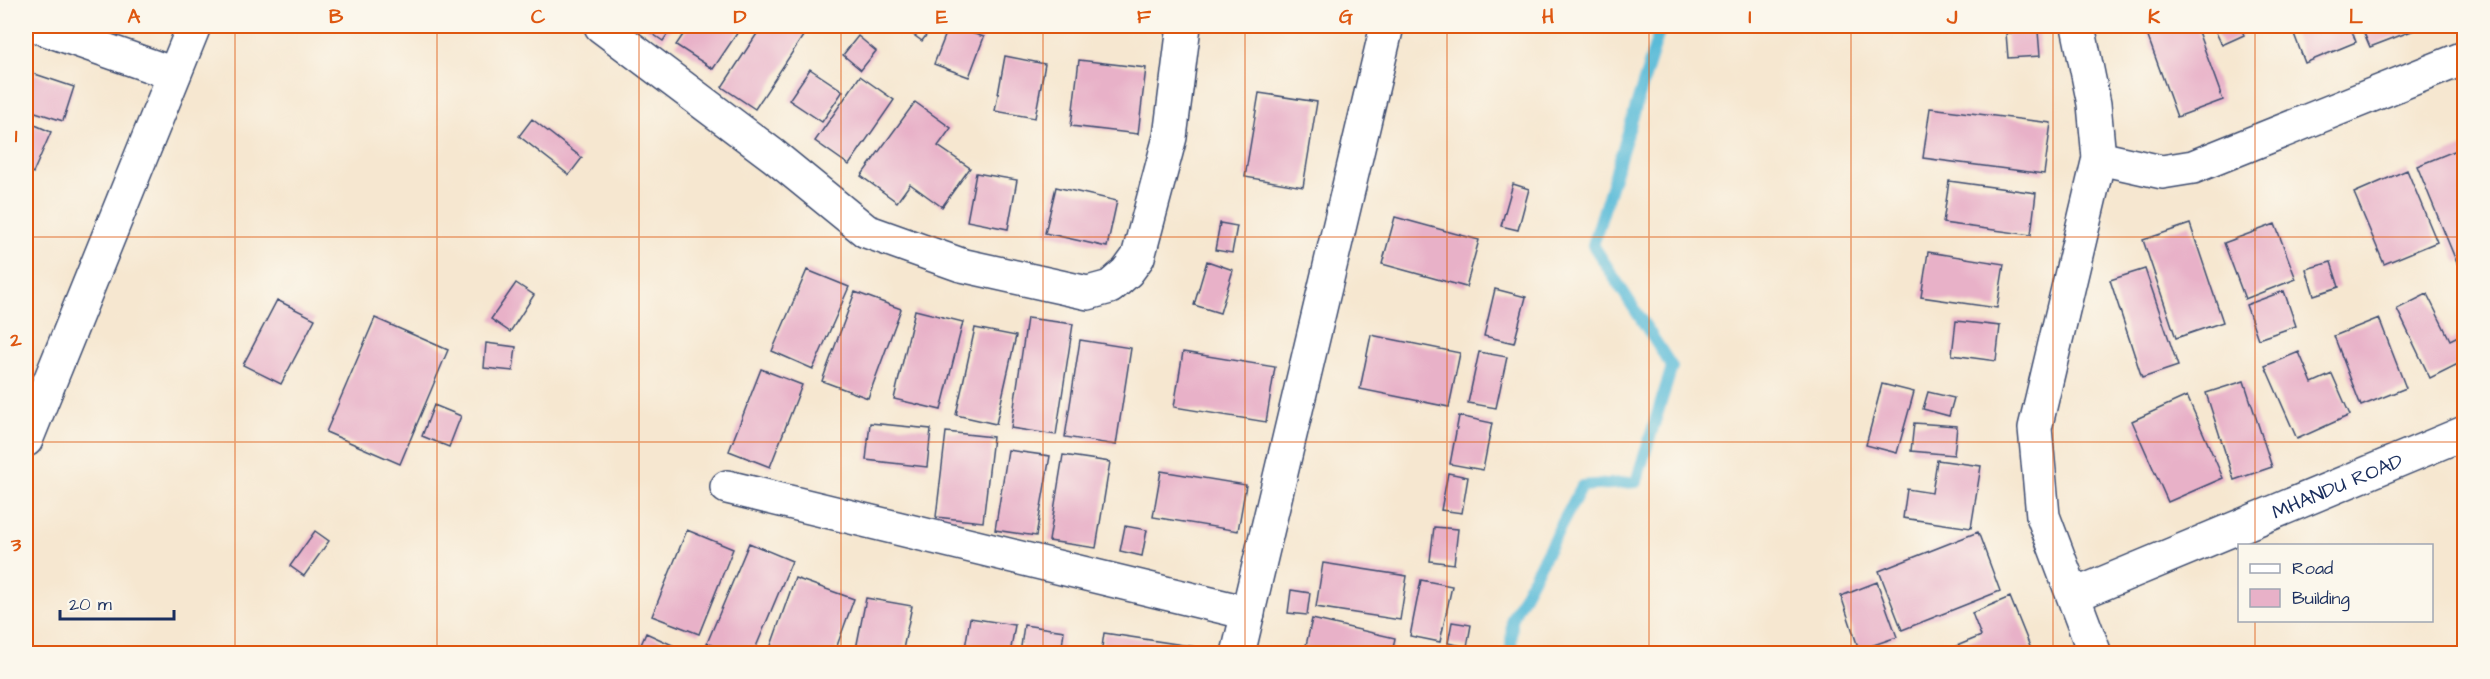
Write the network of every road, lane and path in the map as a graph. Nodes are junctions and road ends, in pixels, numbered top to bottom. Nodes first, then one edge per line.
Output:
1 (37, 26) edge
2 (194, 26) edge
3 (600, 26) edge
4 (1184, 26) edge
5 (1387, 26) edge
6 (2078, 26) edge
7 (2464, 58) edge
8 (174, 74) junction
9 (2099, 158) junction
10 (2464, 433) edge
11 (26, 441) edge
12 (727, 487) dead end
13 (2074, 595) junction
14 (1248, 613) junction
15 (1238, 654) edge
16 (2096, 654) edge

1 - 8 street
2 - 8 street
3 - 4 street
5 - 14 street
6 - 9 street
7 - 9 street
8 - 11 street
9 - 13 street
10 - 13 street, MHANDU ROAD
12 - 14 street
13 - 16 street
14 - 15 street

